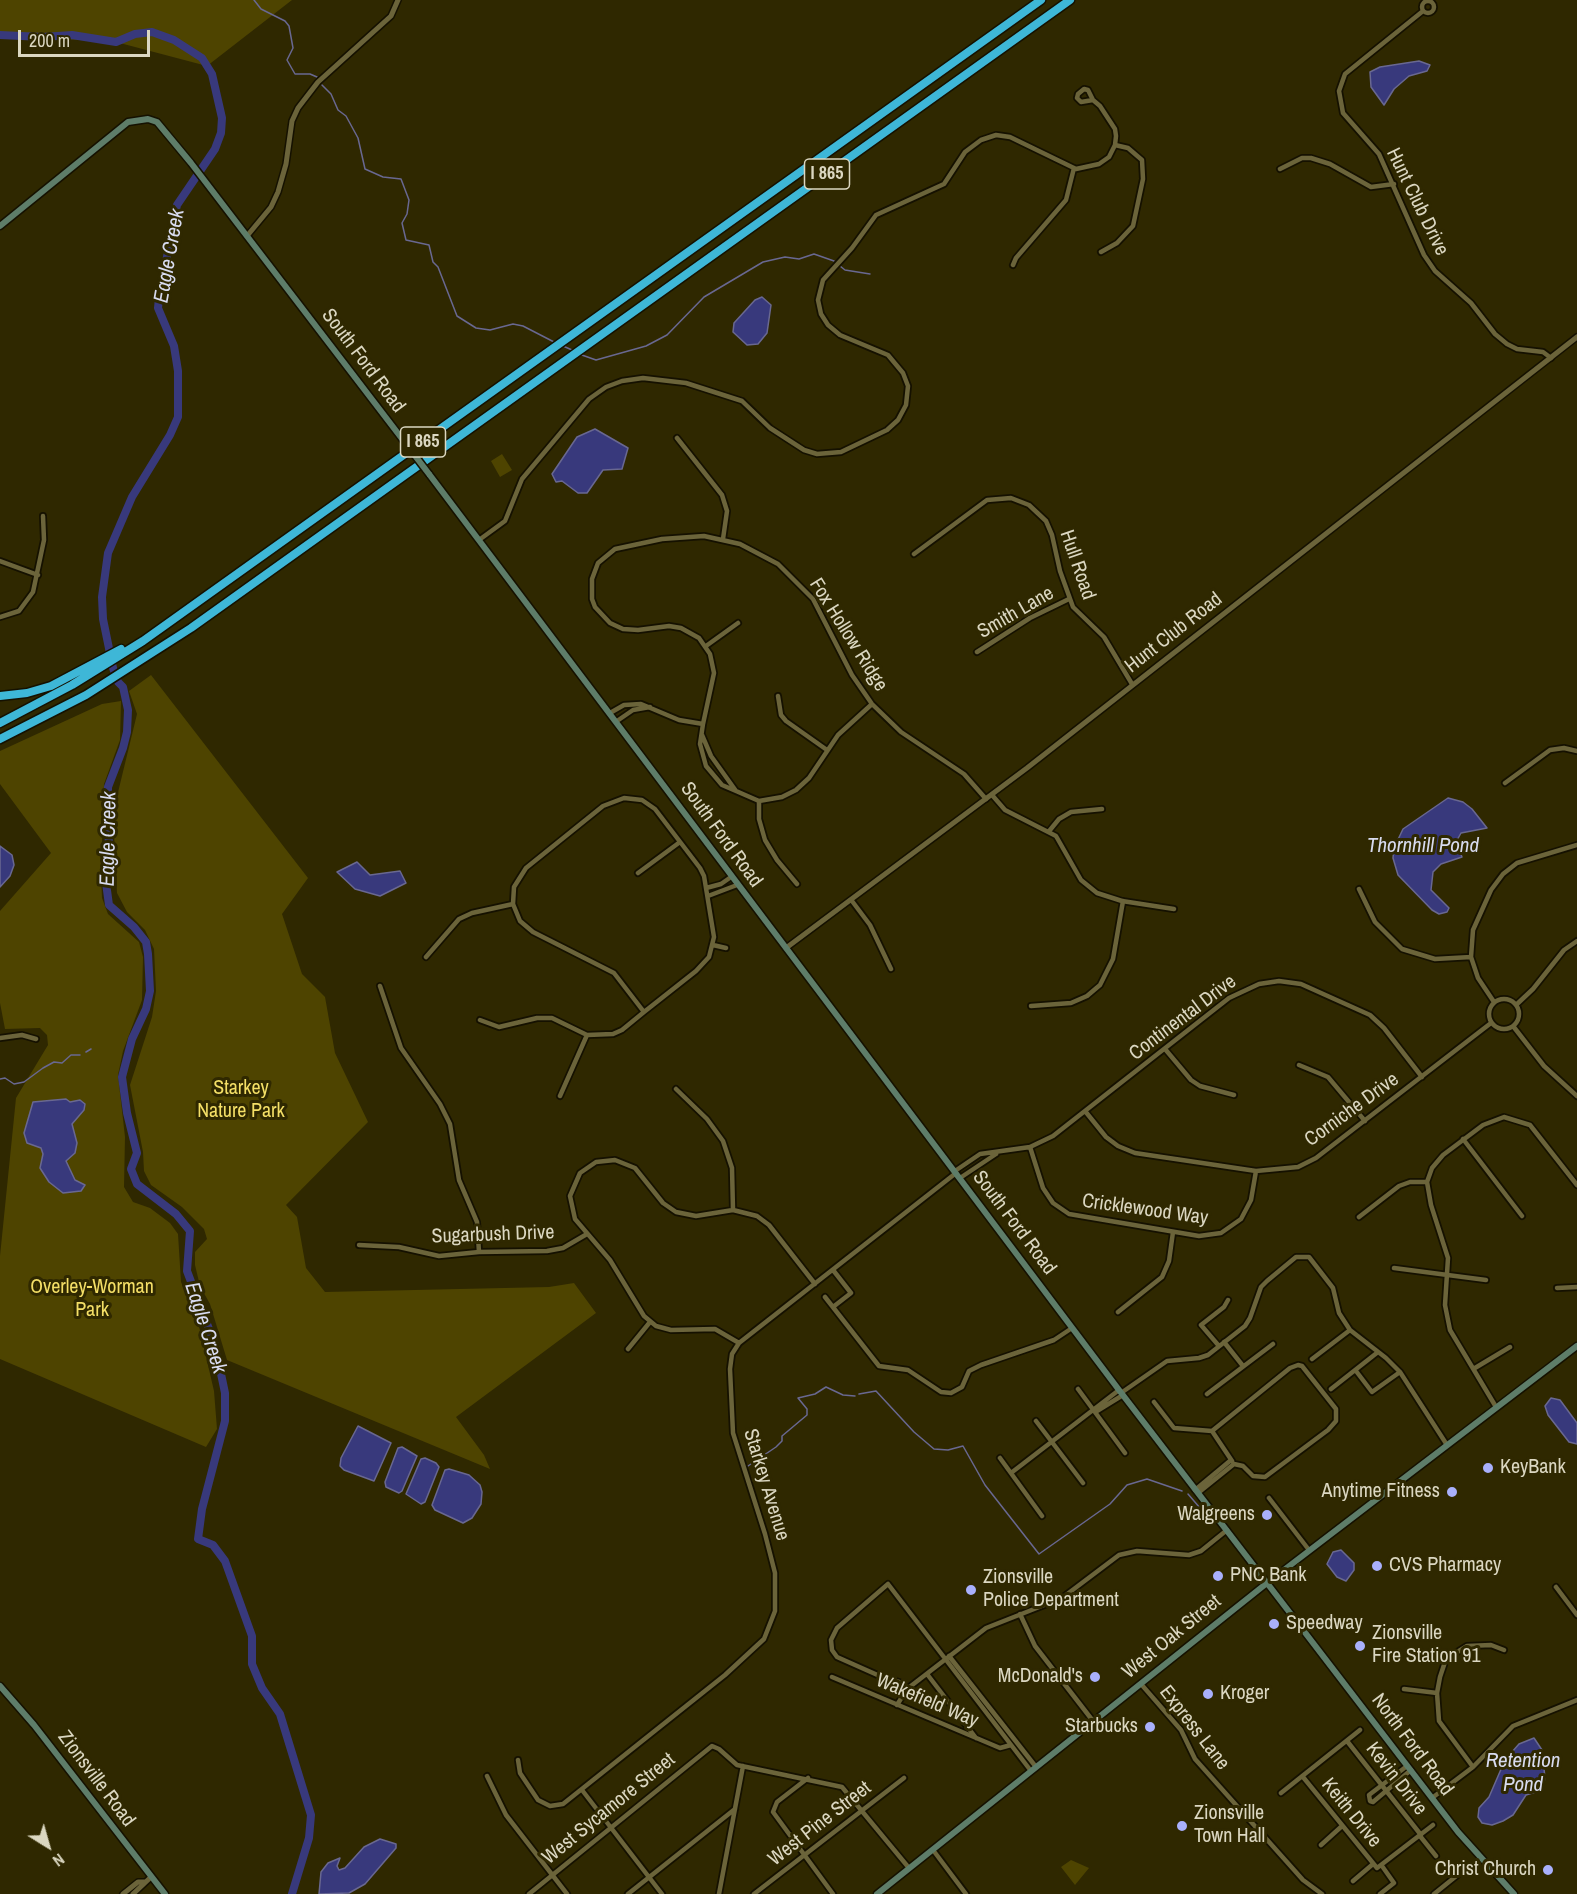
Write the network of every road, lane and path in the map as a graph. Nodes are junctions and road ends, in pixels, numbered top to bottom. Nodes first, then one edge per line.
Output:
1 (398, 0) edge
2 (1041, 0) edge
3 (1070, 0) edge
4 (1423, 11) dead end
5 (1093, 100) dead end
6 (1115, 145) junction
7 (1074, 168) junction
8 (1280, 169) dead end
9 (1394, 184) junction
10 (0, 226) edge
11 (247, 236) junction
12 (1101, 252) dead end
13 (1013, 265) dead end
14 (1577, 338) edge
15 (1551, 358) junction
16 (677, 438) dead end
17 (42, 516) dead end
18 (723, 539) junction
19 (479, 540) junction
20 (914, 554) dead end
21 (0, 561) edge
22 (38, 575) junction
23 (1069, 599) junction
24 (0, 617) edge
25 (738, 623) dead end
26 (706, 646) junction
27 (977, 652) dead end
28 (92, 669) junction
29 (1132, 684) junction
30 (0, 696) edge
31 (778, 696) dead end
32 (872, 704) junction
33 (650, 707) junction
34 (610, 713) junction
35 (616, 721) junction
36 (0, 723) edge
37 (703, 724) junction
38 (702, 735) junction
39 (0, 739) edge
40 (827, 750) junction
41 (1577, 751) edge
42 (1504, 783) dead end
43 (736, 791) junction
44 (992, 795) junction
45 (986, 799) junction
46 (759, 801) junction
47 (1102, 809) dead end
48 (1050, 830) junction
49 (680, 842) junction
50 (1577, 845) edge
51 (638, 873) dead end
52 (731, 877) junction
53 (797, 884) dead end
54 (737, 885) junction
55 (706, 888) junction
56 (1359, 889) dead end
57 (708, 896) junction
58 (852, 901) junction
59 (1123, 901) junction
60 (513, 904) junction
61 (1174, 909) dead end
62 (1577, 941) edge
63 (713, 945) junction
64 (726, 948) dead end
65 (786, 948) junction
66 (426, 957) dead end
67 (1471, 957) junction
68 (891, 969) dead end
69 (380, 986) dead end
70 (1494, 1002) junction
71 (1516, 1005) junction
72 (1031, 1006) dead end
73 (644, 1012) junction
74 (480, 1020) dead end
75 (1491, 1023) junction
76 (1513, 1026) junction
77 (587, 1035) junction
78 (0, 1038) edge
79 (36, 1039) dead end
80 (1166, 1048) junction
81 (1299, 1065) dead end
82 (1422, 1077) junction
83 (676, 1089) dead end
84 (1234, 1095) dead end
85 (560, 1096) dead end
86 (1577, 1096) edge
87 (1085, 1111) junction
88 (1365, 1121) junction
89 (1463, 1139) junction
90 (1030, 1147) junction
91 (1256, 1171) junction
92 (957, 1174) junction
93 (1427, 1182) junction
94 (1577, 1185) edge
95 (733, 1210) junction
96 (1522, 1216) dead end
97 (1359, 1217) dead end
98 (1173, 1232) junction
99 (586, 1234) junction
100 (359, 1245) dead end
101 (479, 1252) junction
102 (1394, 1268) dead end
103 (833, 1270) junction
104 (1447, 1275) junction
105 (1486, 1280) dead end
106 (815, 1284) junction
107 (1577, 1287) edge
108 (1557, 1288) dead end
109 (825, 1298) dead end
110 (1227, 1300) dead end
111 (833, 1307) junction
112 (1118, 1312) dead end
113 (650, 1323) junction
114 (1072, 1328) junction
115 (1350, 1330) junction
116 (1224, 1342) junction
117 (739, 1343) junction
118 (1273, 1344) dead end
119 (1219, 1346) junction
120 (1577, 1346) edge
121 (1510, 1347) dead end
122 (628, 1350) dead end
123 (1378, 1352) junction
124 (1312, 1359) dead end
125 (1243, 1366) junction
126 (1475, 1368) junction
127 (1356, 1371) junction
128 (1400, 1372) junction
129 (1078, 1389) dead end
130 (1331, 1389) dead end
131 (1121, 1393) junction
132 (1207, 1394) dead end
133 (1154, 1402) dead end
134 (1496, 1407) junction
135 (1094, 1412) junction
136 (1036, 1421) dead end
137 (1212, 1431) junction
138 (1052, 1442) junction
139 (1447, 1445) junction
140 (1125, 1453) dead end
141 (1000, 1458) dead end
142 (1233, 1462) junction
143 (1011, 1473) junction
144 (1083, 1484) dead end
145 (1197, 1492) junction
146 (1269, 1498) dead end
147 (1042, 1516) dead end
148 (1227, 1530) junction
149 (1309, 1550) junction
150 (1267, 1583) junction
151 (1556, 1587) dead end
152 (1020, 1614) junction
153 (1577, 1615) edge
154 (1504, 1650) dead end
155 (947, 1658) junction
156 (927, 1674) junction
157 (832, 1677) dead end
158 (1141, 1684) junction
159 (0, 1686) edge
160 (908, 1688) junction
161 (1404, 1689) dead end
162 (1437, 1693) junction
163 (1577, 1700) edge
164 (897, 1705) junction
165 (1093, 1721) junction
166 (1360, 1730) dead end
167 (976, 1738) junction
168 (1347, 1741) junction
169 (1011, 1745) junction
170 (518, 1760) dead end
171 (742, 1766) junction
172 (1473, 1767) junction
173 (1409, 1768) junction
174 (1033, 1769) junction
175 (487, 1776) dead end
176 (1303, 1777) junction
177 (808, 1778) junction
178 (904, 1778) dead end
179 (1381, 1786) junction
180 (582, 1790) junction
181 (1386, 1791) junction
182 (1281, 1793) dead end
183 (1432, 1798) junction
184 (735, 1809) junction
185 (862, 1810) junction
186 (1433, 1825) dead end
187 (1342, 1826) junction
188 (610, 1827) junction
189 (1420, 1835) junction
190 (1321, 1845) dead end
191 (933, 1850) junction
192 (805, 1855) junction
193 (1436, 1856) dead end
194 (1377, 1866) junction
195 (909, 1868) junction
196 (1465, 1869) dead end
197 (551, 1875) junction
198 (649, 1876) junction
199 (148, 1879) junction
200 (1353, 1881) dead end
201 (123, 1894) edge
202 (133, 1894) edge
203 (165, 1894) edge
204 (529, 1894) edge
205 (567, 1894) edge
206 (627, 1894) edge
207 (663, 1894) edge
208 (719, 1894) edge
209 (754, 1894) edge
210 (833, 1894) edge
211 (877, 1894) edge
212 (966, 1894) edge
213 (1322, 1894) edge
214 (1380, 1894) edge
215 (1434, 1894) edge
216 (1514, 1894) edge

1 - 11 street
2 - 28 highway, I 865
3 - 39 highway, I 865
4 - 9 street, Hunt Club Drive
5 - 6 street
6 - 7 street
6 - 12 street
7 - 13 street
7 - 19 street
8 - 9 street
9 - 15 street, Hunt Club Drive
10 - 11 main road, South Ford Road
11 - 19 main road, South Ford Road, bridge
14 - 15 street, Hunt Club Road
15 - 29 street, Hunt Club Road
16 - 18 street
17 - 22 street
18 - 26 street, Fox Hollow Ridge
18 - 32 street, Fox Hollow Ridge
19 - 34 main road, South Ford Road
20 - 23 street, Hull Road
21 - 22 street
22 - 24 street
23 - 27 street, Smith Lane
23 - 29 street, Hull Road
25 - 26 street
26 - 37 street
28 - 30 highway
28 - 36 highway
29 - 44 street, Hunt Club Road
31 - 40 street
32 - 40 street
32 - 45 street, Fox Hollow Ridge
33 - 34 street
33 - 35 street
33 - 37 street
34 - 35 main road, South Ford Road
35 - 52 main road, South Ford Road
37 - 38 street
38 - 43 street
38 - 43 street
40 - 46 street
41 - 42 street
43 - 46 street
44 - 45 street, Hunt Club Road
44 - 48 street
45 - 58 street, Hunt Club Road
46 - 53 street
47 - 48 street
48 - 59 street
49 - 51 street
49 - 55 street
49 - 60 street
50 - 67 street
52 - 54 main road, South Ford Road
52 - 55 street
54 - 57 street
54 - 65 main road, South Ford Road
55 - 57 street
56 - 67 street
57 - 63 street
58 - 65 street, Hunt Club Road
58 - 68 street
59 - 61 street
59 - 72 street
60 - 66 street
60 - 73 street
62 - 71 street
63 - 64 street
63 - 73 street
65 - 92 main road, South Ford Road
67 - 70 street
69 - 101 street
70 - 71 street
70 - 75 street
71 - 76 street
73 - 77 street
74 - 77 street
75 - 76 street
75 - 82 street, Corniche Drive
76 - 86 street
77 - 85 street
78 - 79 street
80 - 82 street, Continental Drive
80 - 84 street
80 - 87 street, Continental Drive
81 - 88 street
82 - 88 street, Corniche Drive
83 - 95 street
87 - 90 street, Continental Drive
87 - 91 street, Corniche Drive
88 - 91 street, Corniche Drive
89 - 93 street
89 - 94 street
89 - 96 street
90 - 92 street, Continental Drive
90 - 98 street, Cricklewood Way
91 - 98 street, Cricklewood Way
92 - 103 street
92 - 114 main road, South Ford Road
93 - 97 street
93 - 104 street
95 - 99 street
95 - 106 street
98 - 112 street
99 - 101 street, Sugarbush Drive
99 - 113 street
100 - 101 street, Sugarbush Drive
102 - 104 street
103 - 106 street
103 - 111 street
104 - 105 street
104 - 126 street
106 - 117 street
107 - 108 street
109 - 111 street
110 - 119 street
111 - 114 street
113 - 117 street
113 - 122 street
114 - 131 main road, South Ford Road
115 - 116 street
115 - 123 street
115 - 124 street
116 - 119 street
116 - 125 street
117 - 180 street, Starkey Avenue
118 - 125 street
119 - 131 street
120 - 134 main road, West Oak Street
121 - 126 street
123 - 127 street
123 - 128 street
125 - 132 street
126 - 134 street
127 - 128 street
127 - 130 street
128 - 139 street
129 - 135 street
131 - 135 street
131 - 145 main road, South Ford Road
133 - 137 street
134 - 139 main road, West Oak Street
135 - 138 street
135 - 140 street
136 - 138 street
137 - 142 street
137 - 142 street
138 - 143 street
138 - 144 street
139 - 149 main road, West Oak Street
141 - 143 street
142 - 145 street
143 - 147 street
145 - 148 main road, South Ford Road
146 - 149 street
148 - 150 main road, South Ford Road
148 - 152 street
149 - 150 main road, West Oak Street
150 - 158 main road, West Oak Street
150 - 173 main road, North Ford Road
151 - 153 street
152 - 155 street
152 - 165 street
154 - 162 street
155 - 156 street
155 - 160 street
155 - 169 street
155 - 174 street
156 - 160 street
156 - 167 street
157 - 164 street, Wakefield Way
158 - 165 main road, West Oak Street
158 - 213 street, Express Lane
159 - 199 main road, Zionsville Road
160 - 164 street
161 - 162 street
162 - 172 street
163 - 172 street
164 - 167 street, Wakefield Way
165 - 174 main road, West Oak Street
166 - 168 street
167 - 169 street, Wakefield Way
168 - 176 street
168 - 179 street, Kevin Drive
169 - 174 street
170 - 180 street, Starkey Avenue
171 - 177 street
171 - 184 street
171 - 188 street, West Sycamore Street
172 - 183 street
173 - 179 street
173 - 181 street
173 - 183 main road, North Ford Road
174 - 191 main road, West Oak Street
175 - 197 street
176 - 182 street
176 - 187 street, Keith Drive
177 - 185 street
177 - 192 street
178 - 185 street, West Pine Street
179 - 181 street, Kevin Drive
179 - 181 street
180 - 188 street
181 - 189 street, Kevin Drive
183 - 216 main road, North Ford Road
184 - 198 street
184 - 208 street
185 - 192 street, West Pine Street
185 - 195 street
186 - 189 street
187 - 190 street
187 - 194 street, Keith Drive
188 - 197 street, West Sycamore Street
188 - 198 street
189 - 193 street, Kevin Drive
189 - 194 street
191 - 195 main road, West Oak Street
191 - 212 street
192 - 209 street, West Pine Street
192 - 210 street
194 - 200 street
194 - 214 street
195 - 211 main road, West Oak Street
196 - 215 street
197 - 204 street, West Sycamore Street
197 - 205 street
198 - 206 street
198 - 207 street
199 - 201 street
199 - 202 street
199 - 203 main road, Zionsville Road

